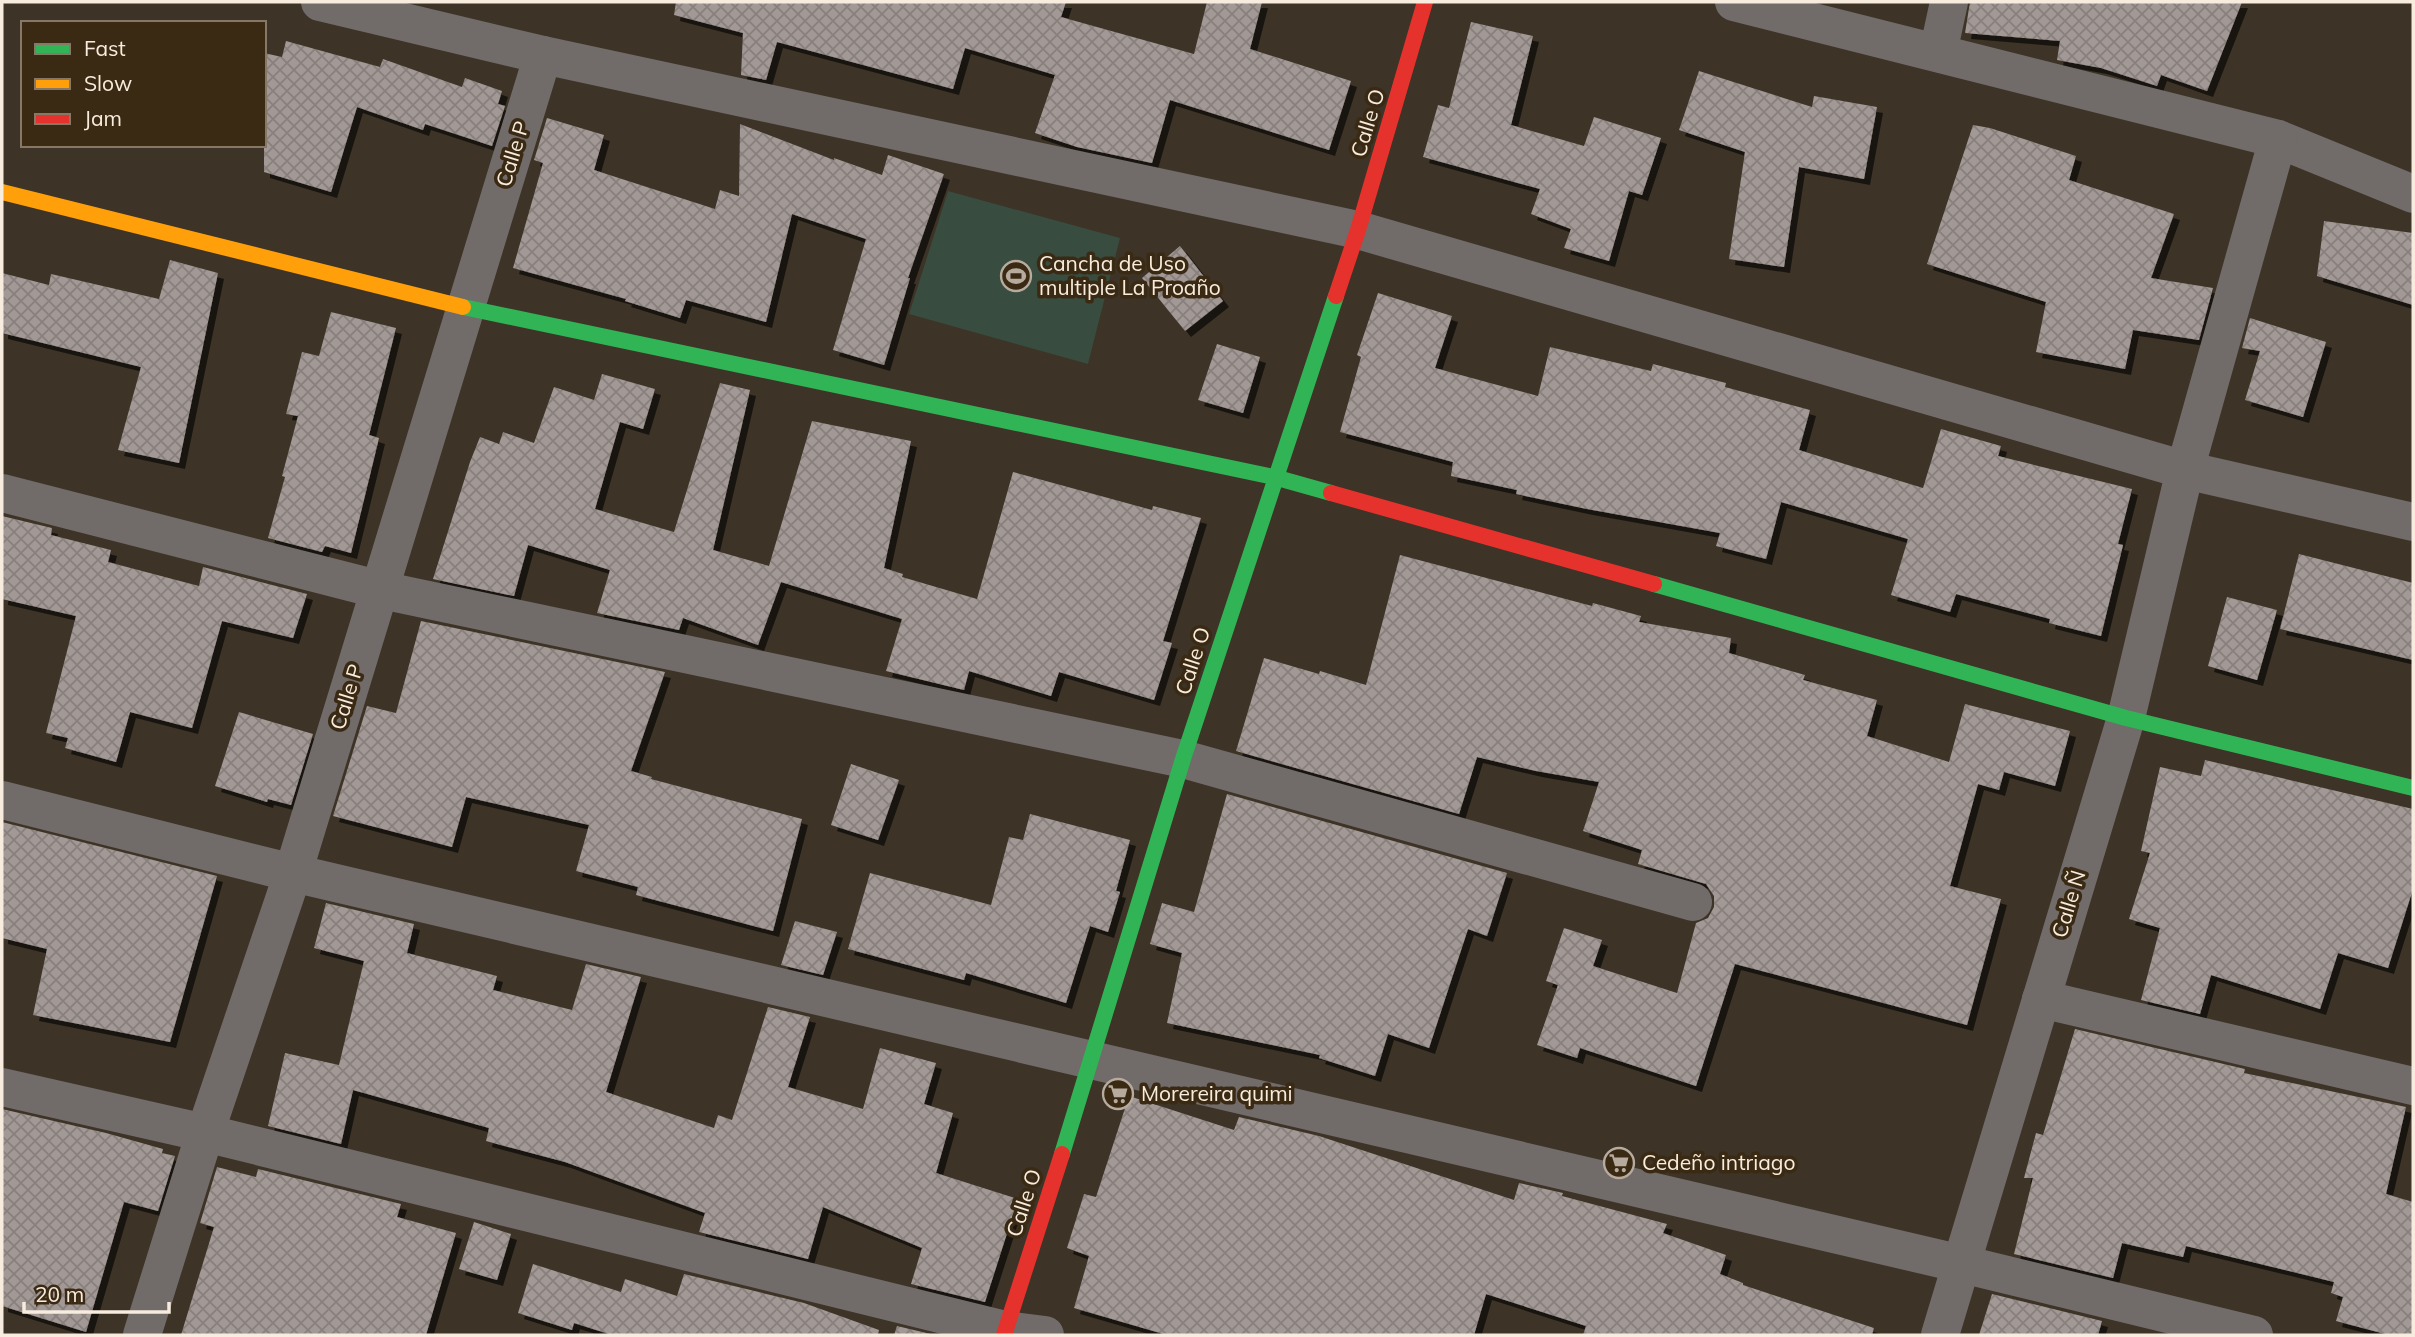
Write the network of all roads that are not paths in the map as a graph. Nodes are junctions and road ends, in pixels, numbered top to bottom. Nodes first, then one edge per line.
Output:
1 (320, 2) edge
2 (1425, 2) edge
3 (1734, 2) edge
4 (1949, 2) edge
5 (1938, 53) junction
6 (543, 55) junction
7 (2278, 139) junction
8 (2, 192) edge
9 (2413, 194) edge
10 (1358, 230) junction
11 (466, 308) junction
12 (2185, 470) junction
13 (1275, 477) junction
14 (2, 493) edge
15 (2413, 522) edge
16 (381, 590) junction
17 (2126, 718) junction
18 (1183, 759) junction
19 (2413, 788) edge
20 (2, 800) edge
21 (293, 873) junction
22 (1693, 902) dead end
23 (2041, 999) junction
24 (1092, 1059) junction
25 (2413, 1086) edge
26 (2, 1087) edge
27 (205, 1133) junction
28 (1962, 1265) junction
29 (1004, 1333) edge
30 (142, 1335) edge
31 (1045, 1335) edge
32 (1940, 1335) edge
33 (2254, 1335) edge

1 - 6 street
2 - 10 street, Calle O
3 - 5 street
4 - 5 street
5 - 7 street
6 - 10 street
6 - 11 street, Calle P
7 - 9 street
7 - 12 street, Calle Ñ
8 - 11 street
10 - 12 street
10 - 13 street, Calle O
11 - 13 street
11 - 16 street, Calle P
12 - 15 street
12 - 17 street, Calle Ñ
13 - 17 street
13 - 18 street, Calle O
14 - 16 street
16 - 18 street
16 - 21 street, Calle P
17 - 19 street
17 - 23 street, Calle Ñ
18 - 22 street
18 - 24 street, Calle O
20 - 21 street
21 - 24 street
21 - 27 street, Calle P
23 - 25 street
23 - 28 street, Calle Ñ
24 - 28 street
24 - 29 street, Calle O
26 - 27 street
27 - 29 street
27 - 30 street, Calle P
28 - 32 street, Calle Ñ
28 - 33 street
29 - 31 street

